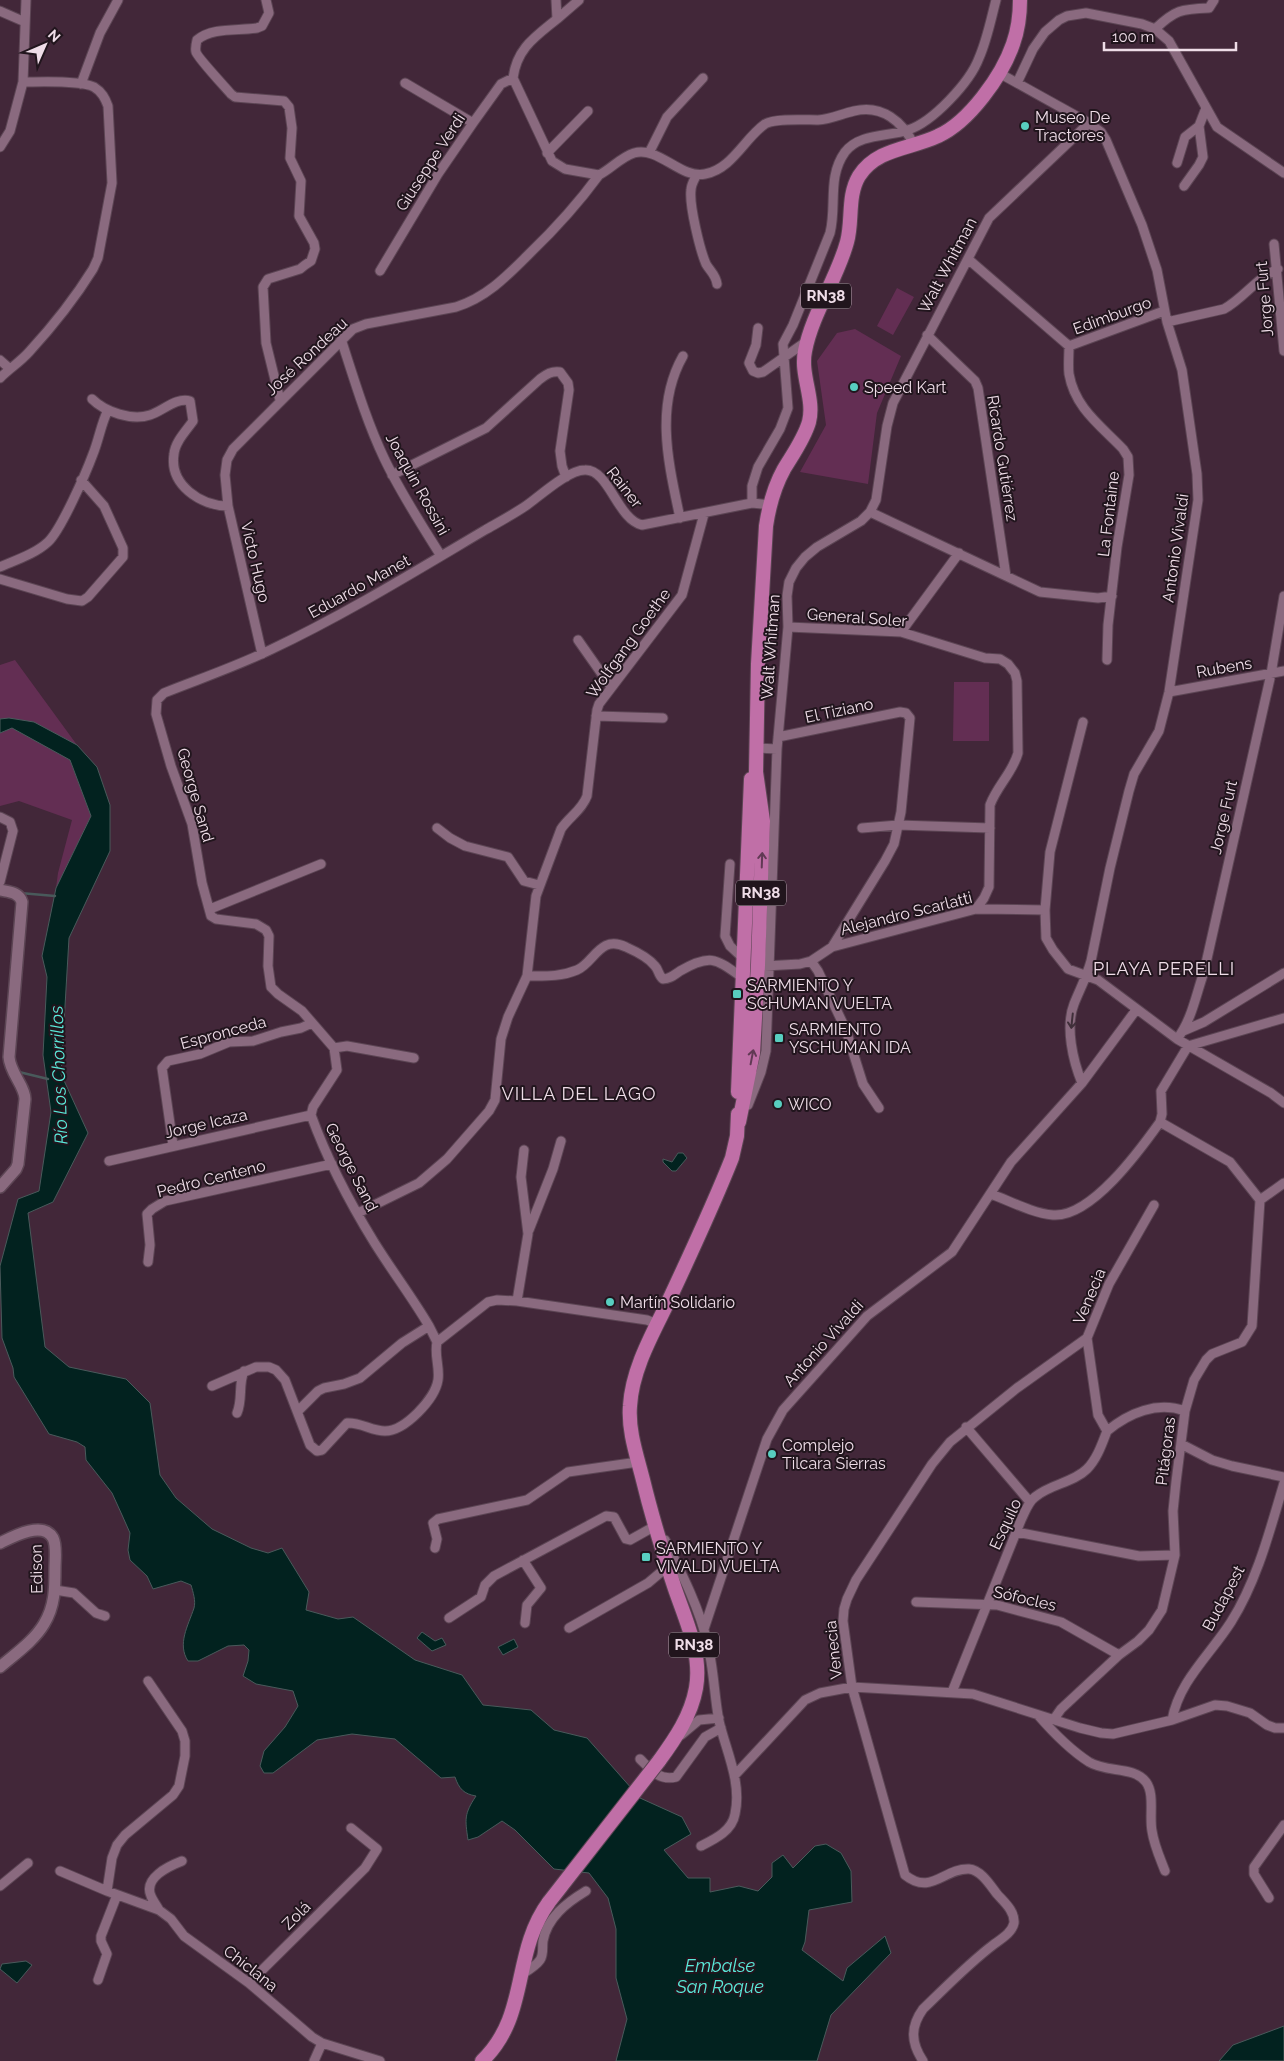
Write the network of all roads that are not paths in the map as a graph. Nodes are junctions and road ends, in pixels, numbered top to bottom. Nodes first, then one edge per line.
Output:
1 (26, 0) edge
2 (118, 0) edge
3 (266, 0) edge
4 (556, 0) edge
5 (579, 0) edge
6 (996, 0) edge
7 (1020, 0) edge
8 (1214, 0) edge
9 (0, 11) edge
10 (556, 19) junction
11 (25, 22) junction
12 (1155, 29) junction
13 (999, 73) junction
14 (513, 78) junction
15 (703, 78) dead end
16 (23, 82) junction
17 (405, 83) dead end
18 (1017, 83) junction
19 (81, 84) junction
20 (1206, 108) junction
21 (588, 111) dead end
22 (473, 123) junction
23 (1089, 123) junction
24 (1199, 126) junction
25 (907, 131) junction
26 (914, 145) junction
27 (0, 147) edge
28 (547, 153) junction
29 (649, 153) junction
30 (1177, 163) dead end
31 (1284, 173) edge
32 (599, 175) junction
33 (696, 176) junction
34 (1184, 186) dead end
35 (1274, 244) dead end
36 (968, 259) junction
37 (1278, 269) junction
38 (380, 271) dead end
39 (717, 284) dead end
40 (806, 290) junction
41 (828, 292) junction
42 (1164, 311) junction
43 (1167, 322) junction
44 (758, 328) dead end
45 (927, 335) junction
46 (341, 339) junction
47 (808, 341) junction
48 (1069, 346) junction
49 (1284, 351) edge
50 (683, 356) dead end
51 (784, 357) junction
52 (0, 360) edge
53 (10, 368) junction
54 (0, 378) edge
55 (92, 399) dead end
56 (280, 400) junction
57 (108, 410) junction
58 (225, 475) joint
59 (392, 475) junction
60 (566, 477) junction
61 (81, 480) junction
62 (752, 503) junction
63 (770, 505) junction
64 (228, 506) junction
65 (870, 512) junction
66 (704, 514) junction
67 (680, 518) junction
68 (959, 553) junction
69 (442, 556) junction
70 (0, 567) edge
71 (1006, 576) junction
72 (0, 579) edge
73 (1112, 596) junction
74 (1284, 596) edge
75 (788, 627) junction
76 (901, 632) junction
77 (578, 640) dead end
78 (262, 654) junction
79 (1107, 660) dead end
80 (758, 664) junction
81 (1284, 671) edge
82 (1271, 674) junction
83 (611, 687) junction
84 (1169, 692) junction
85 (157, 700) joint
86 (596, 716) junction
87 (663, 718) dead end
88 (1083, 722) dead end
89 (778, 737) junction
90 (757, 748) junction
91 (777, 749) junction
92 (0, 817) edge
93 (898, 825) junction
94 (436, 828) dead end
95 (862, 828) dead end
96 (990, 828) junction
97 (748, 850) junction
98 (321, 864) dead end
99 (730, 864) dead end
100 (0, 882) edge
101 (539, 885) junction
102 (0, 890) edge
103 (210, 909) junction
104 (976, 909) junction
105 (1045, 910) junction
106 (832, 947) junction
107 (744, 959) junction
108 (811, 961) junction
109 (764, 966) junction
110 (1284, 973) edge
111 (527, 976) junction
112 (1087, 976) junction
113 (743, 978) junction
114 (1136, 1010) junction
115 (1284, 1018) edge
116 (312, 1023) junction
117 (1184, 1031) junction
118 (1177, 1039) junction
119 (1188, 1046) junction
120 (334, 1048) junction
121 (414, 1058) dead end
122 (1082, 1083) junction
123 (1284, 1103) edge
124 (879, 1108) dead end
125 (311, 1115) junction
126 (1160, 1122) junction
127 (739, 1124) junction
128 (561, 1141) dead end
129 (173, 1145) junction
130 (524, 1150) dead end
131 (109, 1161) dead end
132 (332, 1164) junction
133 (1284, 1183) edge
134 (0, 1188) edge
135 (991, 1194) junction
136 (1260, 1200) junction
137 (1154, 1205) dead end
138 (358, 1213) junction
139 (528, 1234) junction
140 (148, 1262) dead end
141 (517, 1301) junction
142 (657, 1324) junction
143 (429, 1326) junction
144 (1087, 1338) junction
145 (437, 1342) junction
146 (244, 1371) junction
147 (212, 1386) dead end
148 (298, 1411) junction
149 (1185, 1411) junction
150 (237, 1413) dead end
151 (966, 1427) junction
152 (1107, 1431) junction
153 (1181, 1444) junction
154 (638, 1462) junction
155 (1284, 1477) edge
156 (1284, 1483) edge
157 (1030, 1502) junction
158 (654, 1522) junction
159 (1016, 1532) junction
160 (0, 1543) edge
161 (435, 1548) dead end
162 (1175, 1555) junction
163 (523, 1560) junction
164 (667, 1567) junction
165 (55, 1590) junction
166 (916, 1602) dead end
167 (987, 1604) junction
168 (105, 1616) dead end
169 (449, 1618) dead end
170 (525, 1623) dead end
171 (569, 1628) dead end
172 (704, 1629) junction
173 (1120, 1655) junction
174 (0, 1667) edge
175 (148, 1681) dead end
176 (852, 1687) junction
177 (952, 1692) junction
178 (1038, 1714) junction
179 (719, 1718) junction
180 (1054, 1720) junction
181 (1172, 1720) junction
182 (721, 1728) junction
183 (1284, 1728) edge
184 (672, 1744) junction
185 (640, 1759) dead end
186 (735, 1776) junction
187 (1284, 1825) edge
188 (351, 1828) dead end
189 (701, 1846) dead end
190 (182, 1861) dead end
191 (28, 1863) dead end
192 (60, 1871) dead end
193 (1165, 1871) dead end
194 (0, 1886) edge
195 (107, 1891) junction
196 (586, 1891) dead end
197 (117, 1895) junction
198 (1269, 1898) dead end
199 (159, 1910) junction
200 (521, 1975) junction
201 (98, 1980) dead end
202 (249, 1984) junction
203 (322, 2043) junction
204 (314, 2061) edge
205 (380, 2061) edge
206 (482, 2061) edge
207 (923, 2061) edge

1 - 11 street
2 - 19 street
3 - 56 street
4 - 10 street
5 - 10 street
6 - 25 street
7 - 13 main road, RN38
8 - 12 street
9 - 11 street
10 - 14 street
11 - 16 street
12 - 18 street
12 - 20 street
13 - 18 street, Antonio Vivaldi
13 - 26 main road, RN38
14 - 22 street, Giuseppe Verdi
14 - 28 street
15 - 29 street
16 - 19 street
16 - 27 street
17 - 22 street
18 - 23 street, Antonio Vivaldi
19 - 53 street
20 - 24 street
20 - 31 street
21 - 28 street
22 - 38 street, Giuseppe Verdi
23 - 36 street, Walt Whitman
23 - 42 street, Antonio Vivaldi
24 - 30 street
24 - 34 street
25 - 26 street
25 - 33 street
25 - 40 street
26 - 41 main road, RN38
28 - 32 street
29 - 32 street, José Rondeau
29 - 33 street
32 - 46 street, José Rondeau
33 - 39 street
35 - 37 street, Jorge Furt
36 - 45 street, Walt Whitman
36 - 48 street
37 - 43 street, Edimburgo
37 - 49 street, Jorge Furt
40 - 41 street
40 - 51 street
41 - 47 main road, RN38
42 - 43 street, Antonio Vivaldi
42 - 48 street, Edimburgo
43 - 84 street, Antonio Vivaldi
44 - 51 street
45 - 65 street, Walt Whitman
45 - 71 street, Ricardo Gutiérrez
46 - 56 street, José Rondeau
46 - 59 street, Joaquin Rossini
47 - 51 street
47 - 63 main road, RN38
48 - 73 street, La Fontaine
50 - 67 street
51 - 62 street
52 - 53 street
53 - 54 street
55 - 57 street
56 - 58 street, José Rondeau
57 - 61 street
57 - 64 street
58 - 64 street, Victo Hugo
59 - 60 street
59 - 69 street, Joaquin Rossini
60 - 67 street, Rainer
60 - 69 street, Eduardo Manet
61 - 70 street
61 - 72 street
62 - 63 street, Rainer
62 - 66 street, Rainer
63 - 80 main road, RN38
64 - 78 street, Victo Hugo
65 - 68 street
65 - 75 street, Walt Whitman
66 - 67 street, Rainer
66 - 83 street, Wolfgang Goethe
68 - 71 street
68 - 76 street
69 - 78 street, Eduardo Manet
71 - 73 street
73 - 79 street, La Fontaine
74 - 82 street, Jorge Furt
75 - 76 street, General Soler
75 - 89 street, Walt Whitman
76 - 96 street, General Soler
77 - 83 street
78 - 85 street, Eduardo Manet
80 - 90 main road, RN38
80 - 97 main road, RN38
81 - 82 street, Rubens
82 - 84 street, Rubens
82 - 117 street, Jorge Furt
83 - 86 street, Wolfgang Goethe
84 - 112 street, Antonio Vivaldi
85 - 103 street, George Sand
86 - 87 street
86 - 101 street, Wolfgang Goethe
88 - 105 street
89 - 91 street, Walt Whitman
89 - 93 street, El Tiziano
90 - 91 street
109 -> 90 main road, RN38
91 - 109 street, Walt Whitman
92 - 100 street
93 - 95 street
93 - 96 street
93 - 106 street
94 - 101 street
96 - 104 street
97 - 107 main road, RN38
97 - 109 main road
98 - 103 street
99 - 107 street
101 - 111 street, Wolfgang Goethe
102 - 134 street
103 - 116 street
104 - 105 street, Alejandro Scarlatti
104 - 106 street, Alejandro Scarlatti
105 - 112 street
106 - 108 street, Alejandro Scarlatti
107 - 113 main road, RN38
108 - 109 street, Alejandro Scarlatti
108 - 124 street
109 - 113 main road
109 - 127 main road, RN38
110 - 117 street
111 - 113 street
111 - 138 street, Wolfgang Goethe
112 - 114 street
112 -> 122 street, Antonio Vivaldi
113 - 127 main road, RN38
114 - 118 street
114 - 122 street, Antonio Vivaldi
115 - 119 street
116 - 120 street
116 - 129 street, Espronceda
117 - 118 street, Jorge Furt
118 - 119 street
119 - 123 street
119 - 126 street
120 - 121 street
120 - 125 street, George Sand
122 - 135 street, Antonio Vivaldi
125 - 129 street, Jorge Icaza
125 - 132 street, George Sand
126 - 135 street
126 - 136 street
127 - 142 main road, RN38
128 - 139 street
129 - 131 street, Jorge Icaza
130 - 139 street
132 - 138 street, George Sand
132 - 140 street, Pedro Centeno
133 - 136 street
135 - 172 street, Antonio Vivaldi
136 - 149 street, Pitágoras
137 - 144 street, Venecia
138 - 143 street, George Sand
139 - 141 street
141 - 142 street
141 - 145 street
142 - 154 main road, RN38
143 - 145 street, George Sand
143 - 148 street
144 - 151 street, Venecia
144 - 152 street
145 - 148 street
146 - 147 street
146 - 148 street
146 - 150 street
149 - 152 street
149 - 153 street, Pitágoras
151 - 157 street
151 - 176 street, Venecia
152 - 157 street, Esquilo
153 - 155 street
153 - 162 street, Pitágoras
154 - 158 main road, RN38
154 - 161 street
156 - 181 street, Budapest
157 - 159 street, Esquilo
158 - 163 street
158 - 164 main road, RN38
158 - 172 street
159 - 162 street
159 - 167 street, Esquilo
160 - 165 street, Edison
162 - 173 street, Pitágoras
163 - 169 street
163 - 170 street
164 - 171 street
164 - 184 main road, RN38
165 - 168 street
165 - 174 street, Edison
166 - 167 street, Sófocles
167 - 173 street, Sófocles
167 - 177 street, Esquilo
172 - 179 street
173 - 180 street, Pitágoras
175 - 195 street
176 - 177 street
176 - 186 street
176 - 207 street, Venecia
177 - 178 street
178 - 180 street
178 - 193 street
179 - 182 street
179 - 184 street
180 - 181 street
181 - 183 street
182 - 185 street
182 - 186 street
184 - 200 main road, RN38, bridge
186 - 189 street
187 - 198 street
188 - 202 street, Zolá
190 - 199 street
191 - 194 street
192 - 195 street, Chiclana
195 - 197 street, Chiclana
196 - 200 street
197 - 199 street, Chiclana
197 - 201 street
199 - 202 street, Chiclana
200 - 206 main road, RN38
202 - 203 street, Chiclana
203 - 204 street
203 - 205 street, Chiclana

